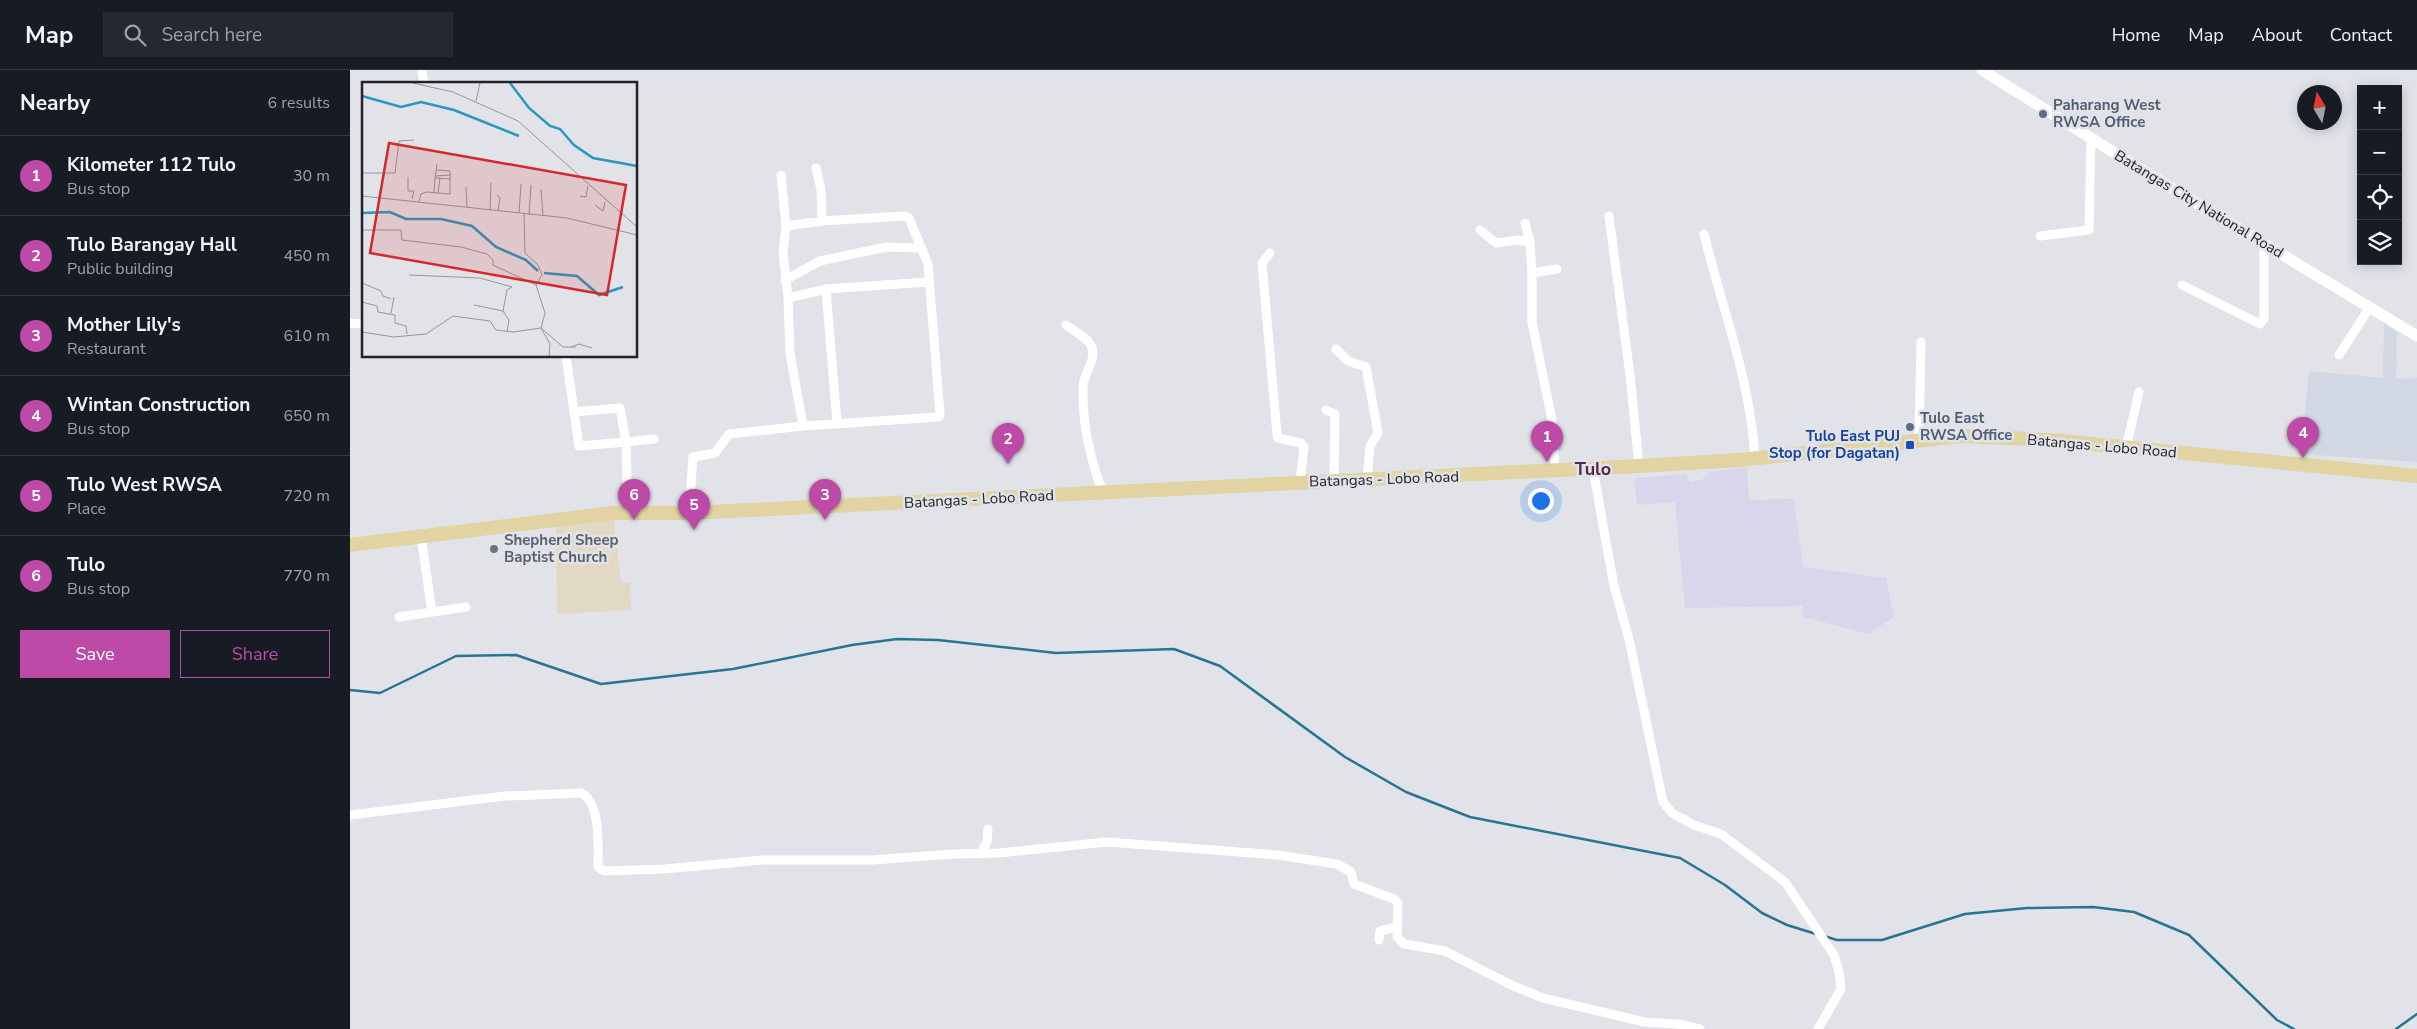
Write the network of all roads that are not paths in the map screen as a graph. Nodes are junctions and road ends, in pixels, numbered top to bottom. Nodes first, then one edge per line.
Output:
1 (1982, 70) edge
2 (2091, 138) junction
3 (816, 168) dead end
4 (781, 175) dead end
5 (1609, 216) dead end
6 (822, 221) junction
7 (1525, 223) dead end
8 (786, 226) junction
9 (1480, 230) dead end
10 (1704, 234) dead end
11 (2040, 236) dead end
12 (1530, 242) junction
13 (2264, 244) junction
14 (921, 248) junction
15 (1270, 253) dead end
16 (1557, 269) dead end
17 (1532, 273) junction
18 (786, 280) junction
19 (928, 282) junction
20 (2182, 285) dead end
21 (826, 289) junction
22 (788, 298) junction
23 (2370, 307) junction
24 (1066, 325) dead end
25 (2417, 336) edge
26 (1921, 342) dead end
27 (1336, 349) dead end
28 (2339, 355) dead end
29 (566, 358) edge
30 (2139, 392) dead end
31 (1326, 410) dead end
32 (574, 412) junction
33 (837, 424) junction
34 (803, 426) junction
35 (654, 439) dead end
36 (1919, 440) junction
37 (626, 442) junction
38 (2126, 448) junction
39 (1755, 458) junction
40 (1639, 466) junction
41 (1592, 469) junction
42 (1554, 471) junction
43 (2417, 476) edge
44 (1367, 480) junction
45 (1334, 481) junction
46 (1300, 482) junction
47 (1103, 492) junction
48 (628, 512) junction
49 (689, 513) junction
50 (421, 536) junction
51 (350, 545) edge
52 (466, 607) dead end
53 (432, 612) junction
54 (399, 617) dead end
55 (350, 815) edge
56 (988, 829) dead end
57 (981, 853) junction
58 (1397, 926) junction
59 (1379, 940) dead end
60 (1700, 1029) edge
61 (1818, 1029) edge

1 - 2 street, Batangas City National Road
2 - 11 street
2 - 13 street, Batangas City National Road
3 - 6 street
4 - 8 street
5 - 40 street
6 - 8 street
6 - 14 street
7 - 12 street
8 - 18 street
9 - 12 street
10 - 39 street
12 - 17 street
13 - 20 street
13 - 23 street, Batangas City National Road
14 - 18 street
14 - 19 street
15 - 46 street
16 - 17 street
17 - 42 street
18 - 22 street
19 - 21 street
19 - 33 street
21 - 22 street
21 - 33 street
22 - 34 street
23 - 25 street, Batangas City National Road
23 - 28 street
24 - 47 street
26 - 36 street
27 - 44 street
29 - 32 street
30 - 38 street
31 - 45 street
32 - 37 street
32 - 37 street
33 - 34 street
34 - 49 street
35 - 37 street
36 - 38 main road, Batangas - Lobo Road
36 - 39 main road, Batangas - Lobo Road
37 - 48 street
38 - 43 main road, Batangas - Lobo Road
39 - 40 main road, Batangas - Lobo Road
40 - 41 main road, Batangas - Lobo Road
41 - 42 main road, Batangas - Lobo Road
41 - 61 street
42 - 44 main road, Batangas - Lobo Road
44 - 45 main road, Batangas - Lobo Road
45 - 46 main road, Batangas - Lobo Road
46 - 47 main road, Batangas - Lobo Road
47 - 49 main road, Batangas - Lobo Road
48 - 49 main road, Batangas - Lobo Road
48 - 50 main road, Batangas - Lobo Road
50 - 51 main road, Batangas - Lobo Road
50 - 53 street
52 - 53 street
53 - 54 street
55 - 57 street
56 - 57 street
57 - 58 street
58 - 59 street
58 - 60 street

